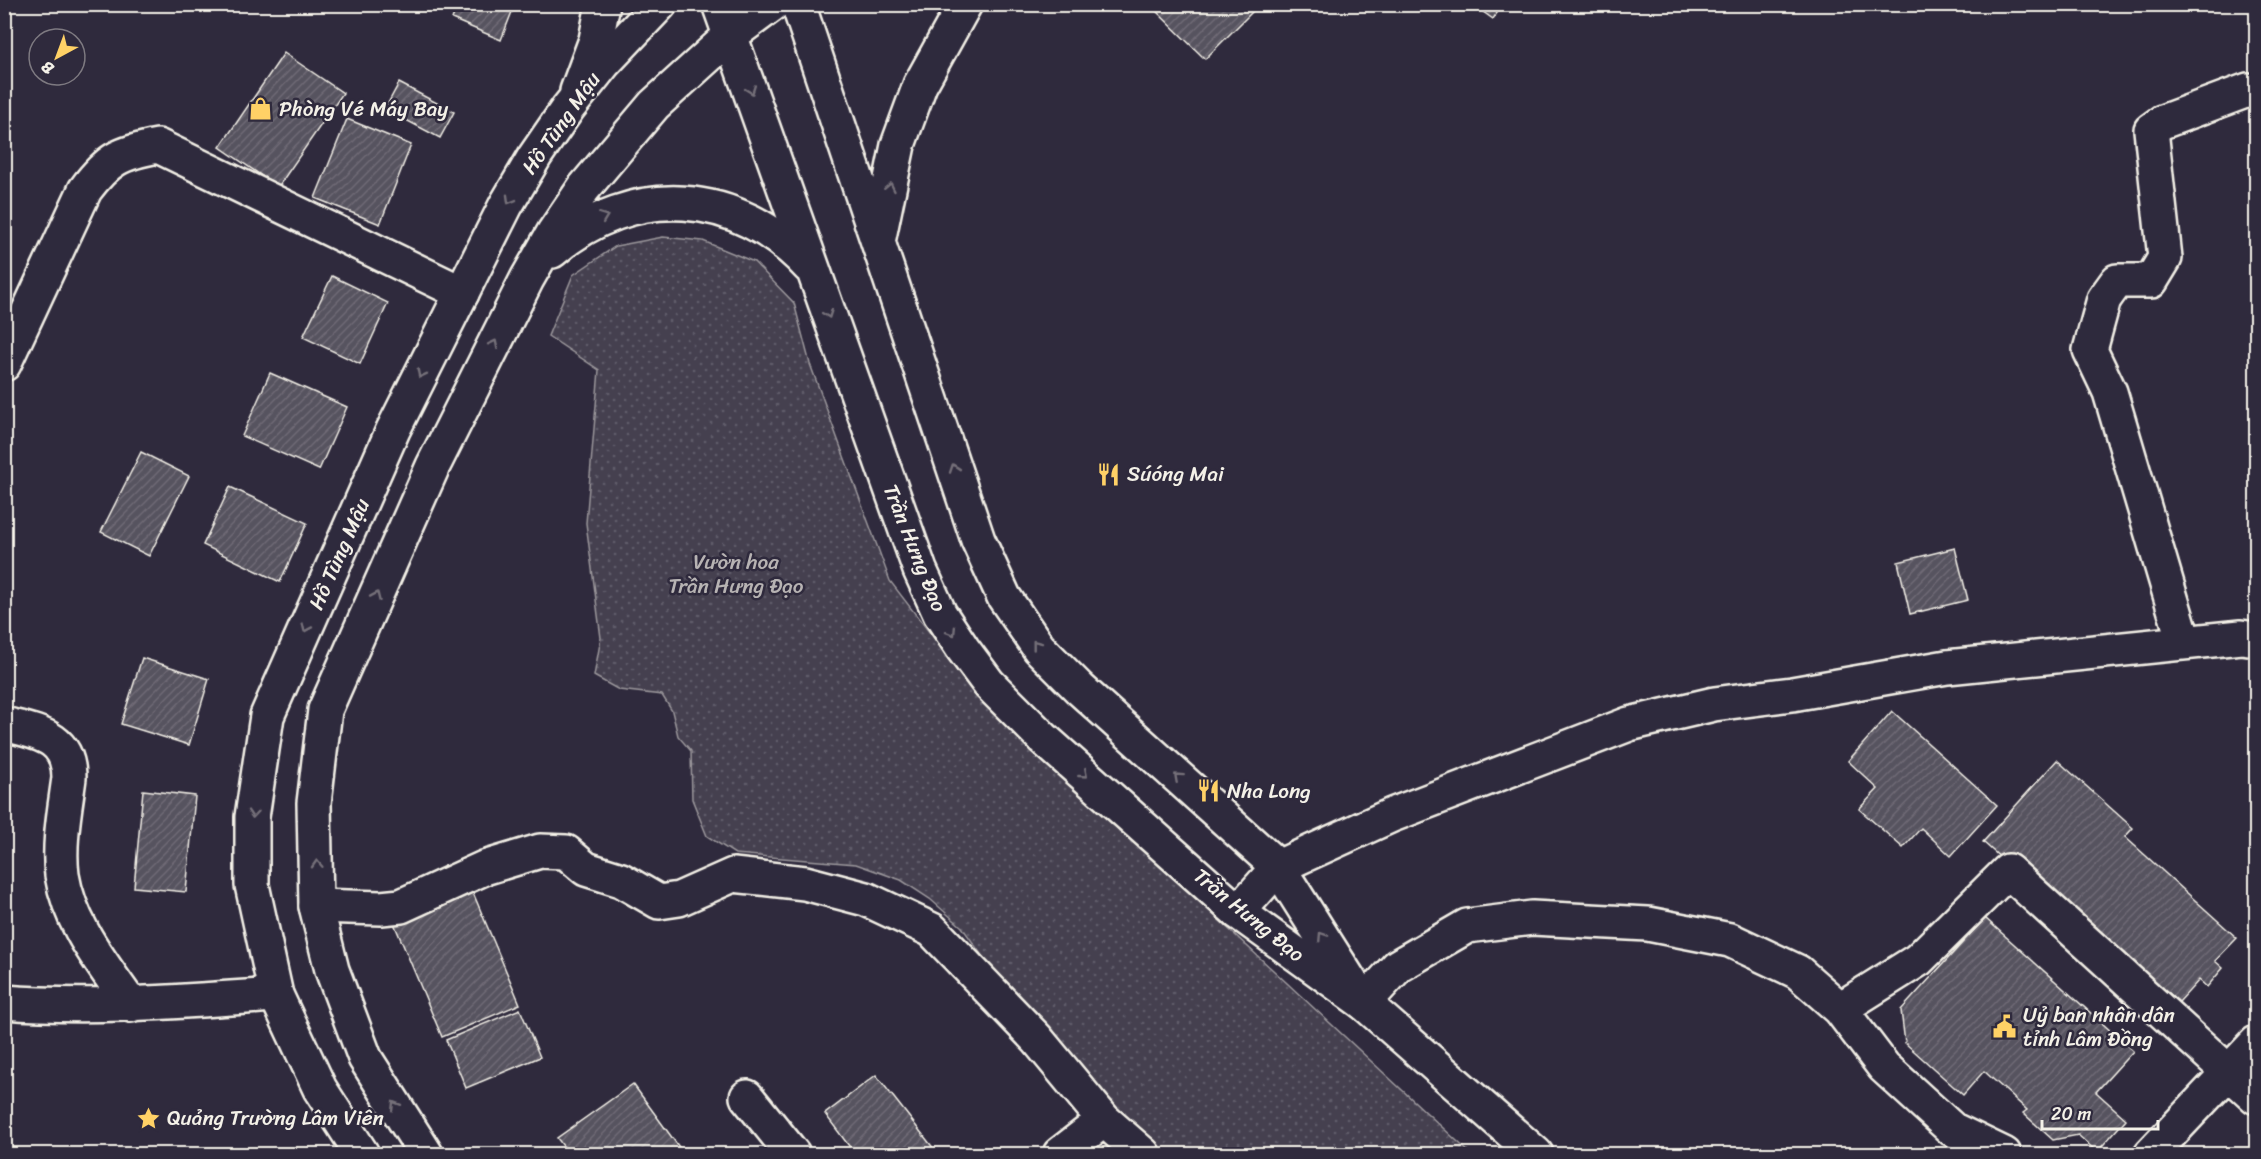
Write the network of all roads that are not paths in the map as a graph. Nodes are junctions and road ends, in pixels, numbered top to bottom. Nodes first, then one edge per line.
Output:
1 (603, 4) edge
2 (660, 4) edge
3 (719, 4) edge
4 (773, 4) edge
5 (798, 4) edge
6 (965, 4) edge
7 (731, 35) junction
8 (2248, 90) dead end
9 (568, 108) junction
10 (878, 244) junction
11 (813, 271) junction
12 (527, 279) junction
13 (462, 293) junction
14 (4, 364) edge
15 (2256, 639) edge
16 (2184, 642) junction
17 (4, 724) edge
18 (1278, 867) junction
19 (316, 906) junction
20 (1238, 912) junction
21 (276, 995) junction
22 (4, 1002) edge
23 (1364, 1003) junction
24 (131, 1005) junction
25 (1840, 1009) junction
26 (2256, 1043) edge
27 (2229, 1073) junction
28 (747, 1097) dead end
29 (2256, 1097) edge
30 (1104, 1120) junction
31 (362, 1155) edge
32 (426, 1155) edge
33 (793, 1155) edge
34 (1060, 1155) edge
35 (1143, 1155) edge
36 (1536, 1155) edge
37 (2004, 1155) edge
38 (2151, 1155) edge

1 - 9 main road
2 - 9 main road, Hồ Tùng Mậu
3 - 7 main road, Trần Hưng Đạo
4 - 7 main road
5 - 10 main road, Trần Hưng Đạo
10 -> 6 main road
7 -> 11 main road, Trần Hưng Đạo
7 - 12 main road
8 - 16 main road
9 -> 13 main road, Hồ Tùng Mậu
18 -> 10 main road, Trần Hưng Đạo
12 -> 11 main road
11 -> 20 main road, Trần Hưng Đạo
19 -> 12 main road
13 - 14 main road
13 -> 21 main road, Hồ Tùng Mậu
15 - 16 main road
16 - 18 main road
17 - 24 main road
18 - 20 main road
23 -> 18 main road, Trần Hưng Đạo
19 - 30 main road
32 -> 19 main road
20 - 23 main road, Trần Hưng Đạo
21 - 24 main road
21 - 31 main road, Hồ Tùng Mậu
22 - 24 main road
23 - 25 main road
23 - 36 main road, Trần Hưng Đạo
25 - 27 main road
25 - 37 main road
26 - 27 main road
27 - 29 main road
27 - 38 main road
28 - 33 main road
30 - 34 main road
30 - 35 main road

